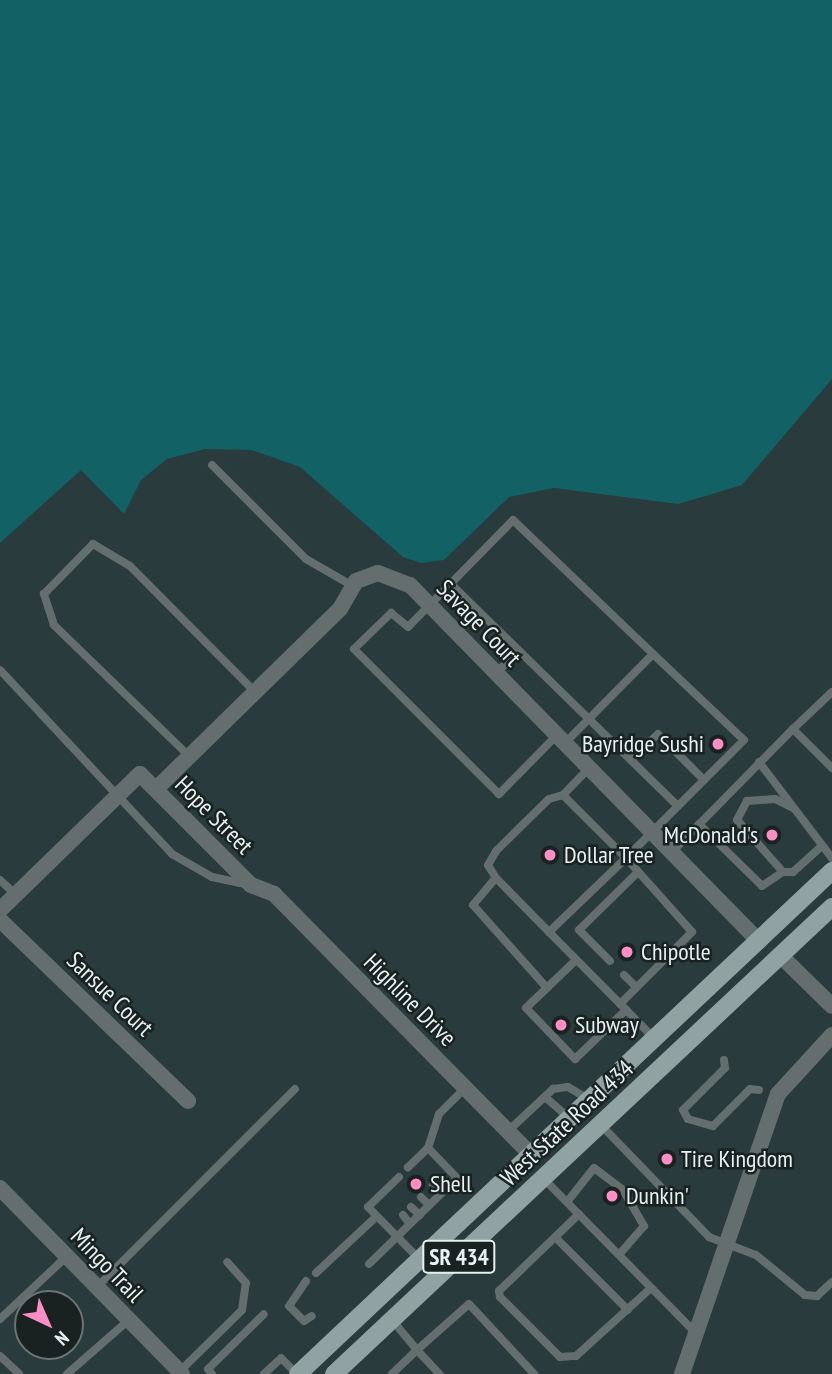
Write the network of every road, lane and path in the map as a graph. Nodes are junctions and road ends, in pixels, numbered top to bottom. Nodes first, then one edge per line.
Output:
1 (212, 465) dead end
2 (450, 583) junction
3 (353, 586) junction
4 (429, 605) junction
5 (519, 651) junction
6 (653, 654) junction
7 (0, 670) edge
8 (496, 673) junction
9 (255, 692) junction
10 (830, 698) edge
11 (589, 719) junction
12 (793, 729) junction
13 (561, 739) junction
14 (189, 756) junction
15 (631, 760) junction
16 (758, 762) junction
17 (589, 768) junction
18 (832, 768) edge
19 (704, 780) junction
20 (156, 789) junction
21 (562, 795) junction
22 (117, 797) junction
23 (678, 806) junction
24 (791, 807) junction
25 (699, 824) junction
26 (652, 831) junction
27 (821, 848) junction
28 (672, 852) junction
29 (626, 858) junction
30 (832, 858) edge
31 (832, 871) edge
32 (783, 872) junction
33 (635, 874) junction
34 (496, 878) junction
35 (0, 880) edge
36 (251, 885) junction
37 (16, 895) junction
38 (832, 907) edge
39 (0, 910) edge
40 (789, 913) junction
41 (0, 920) edge
42 (548, 932) junction
43 (759, 941) junction
44 (781, 956) junction
45 (576, 960) junction
46 (610, 961) dead end
47 (624, 975) dead end
48 (752, 983) junction
49 (636, 987) junction
50 (547, 988) junction
51 (832, 1006) edge
52 (623, 1007) junction
53 (832, 1035) edge
54 (655, 1039) junction
55 (724, 1060) dead end
56 (295, 1088) dead end
57 (464, 1088) junction
58 (759, 1090) dead end
59 (545, 1097) junction
60 (590, 1100) junction
61 (188, 1101) dead end
62 (570, 1119) junction
63 (601, 1125) junction
64 (508, 1131) junction
65 (428, 1148) junction
66 (531, 1155) junction
67 (413, 1167) dead end
68 (398, 1177) dead end
69 (442, 1178) dead end
70 (543, 1178) junction
71 (433, 1185) dead end
72 (449, 1185) junction
73 (441, 1193) junction
74 (2, 1195) edge
75 (421, 1197) dead end
76 (567, 1202) junction
77 (429, 1205) junction
78 (411, 1207) dead end
79 (579, 1214) junction
80 (403, 1215) dead end
81 (420, 1215) junction
82 (377, 1216) junction
83 (410, 1224) junction
84 (397, 1237) junction
85 (555, 1237) junction
86 (727, 1245) junction
87 (619, 1255) junction
88 (67, 1256) junction
89 (420, 1260) junction
90 (227, 1262) dead end
91 (369, 1264) dead end
92 (316, 1273) dead end
93 (306, 1282) dead end
94 (832, 1282) edge
95 (97, 1287) junction
96 (651, 1288) junction
97 (628, 1310) junction
98 (264, 1314) dead end
99 (312, 1316) dead end
100 (0, 1320) edge
101 (129, 1320) junction
102 (392, 1320) junction
103 (696, 1333) junction
104 (417, 1350) junction
105 (0, 1356) edge
106 (208, 1372) edge
107 (179, 1373) edge
108 (19, 1374) edge
109 (67, 1374) edge
110 (264, 1374) edge
111 (297, 1374) edge
112 (334, 1374) edge
113 (392, 1374) edge
114 (439, 1374) edge
115 (534, 1374) edge
116 (682, 1374) edge

1 - 3 lane
2 - 4 lane
2 - 5 lane
2 - 6 lane
3 - 4 street, Savage Court
3 - 9 street
4 - 8 street, Savage Court
4 - 13 lane
5 - 8 lane
5 - 11 lane
6 - 11 lane
6 - 19 lane
7 - 22 lane
8 - 13 street, Savage Court
9 - 14 street
9 - 14 lane
10 - 12 lane
11 - 13 lane
11 - 15 lane
12 - 16 lane
12 - 18 lane
13 - 17 street, Savage Court
14 - 20 street
15 - 19 lane
15 - 23 lane
16 - 24 lane
16 - 25 lane
17 - 21 lane
17 - 26 street, Savage Court
19 - 23 lane
20 - 22 street, Hope Street
20 - 36 street, Hope Street
21 - 29 lane
21 - 34 lane
22 - 36 lane, Hope Street
22 - 37 street, Hope Street
23 - 26 lane
24 - 27 lane
24 - 32 lane
25 - 28 lane
25 - 32 lane
26 - 28 street, Savage Court
26 - 29 lane
27 - 30 lane
27 - 32 lane
28 - 43 street, Savage Court
29 - 33 lane
29 - 42 lane
31 - 40 main road, SR 434
33 - 46 lane
33 - 49 lane
34 - 42 lane
34 - 50 lane
35 - 37 lane
36 - 57 street, Highline Drive
37 - 39 street, Hope Street
38 - 44 main road, West State Road 434 / SR 434
40 - 43 main road, West State Road 434 / SR 434
40 - 44 main road
41 - 61 street, Sansue Court
42 - 45 lane
43 - 48 main road
43 - 54 main road, West State Road 434 / SR 434
44 - 48 main road, West State Road 434 / SR 434
44 - 51 street
45 - 50 lane
45 - 52 lane
47 - 49 lane
48 - 63 main road, West State Road 434 / SR 434
49 - 52 lane
50 - 52 lane
52 - 54 lane
53 - 86 street
54 - 60 main road, West State Road 434 / SR 434
55 - 58 lane
56 - 95 lane
57 - 64 street, Highline Drive
57 - 65 lane
59 - 60 lane
59 - 62 lane
59 - 64 lane
60 - 62 main road, West State Road 434 / SR 434
62 - 66 main road, West State Road 434 / SR 434
63 - 70 main road, West State Road 434 / SR 434
63 - 86 lane
64 - 66 street, Highline Drive
65 - 67 lane
65 - 72 lane
66 - 89 main road, West State Road 434 / SR 434
68 - 82 lane
69 - 72 lane
70 - 76 lane
70 - 102 main road, West State Road 434 / SR 434
71 - 73 lane
72 - 73 lane
73 - 77 lane
74 - 88 street, Mingo Trail
75 - 77 lane
76 - 79 lane
76 - 87 lane
77 - 81 lane
78 - 81 lane
79 - 85 lane
79 - 87 lane
80 - 83 lane
81 - 83 lane
82 - 84 lane
82 - 92 lane
83 - 84 lane
84 - 89 lane
84 - 91 lane
85 - 97 lane
85 - 97 lane
86 - 94 lane
86 - 103 street
87 - 96 lane
88 - 95 street, Mingo Trail
88 - 100 lane
89 - 111 main road, West State Road 434 / SR 434
90 - 107 lane
93 - 99 lane
95 - 101 street, Mingo Trail
96 - 97 lane
96 - 103 lane
98 - 106 lane
101 - 107 street, Mingo Trail
101 - 109 lane
102 - 104 lane
102 - 112 main road, West State Road 434 / SR 434
103 - 116 street
104 - 113 lane
104 - 114 lane
104 - 115 lane
105 - 108 lane
110 - 111 lane

